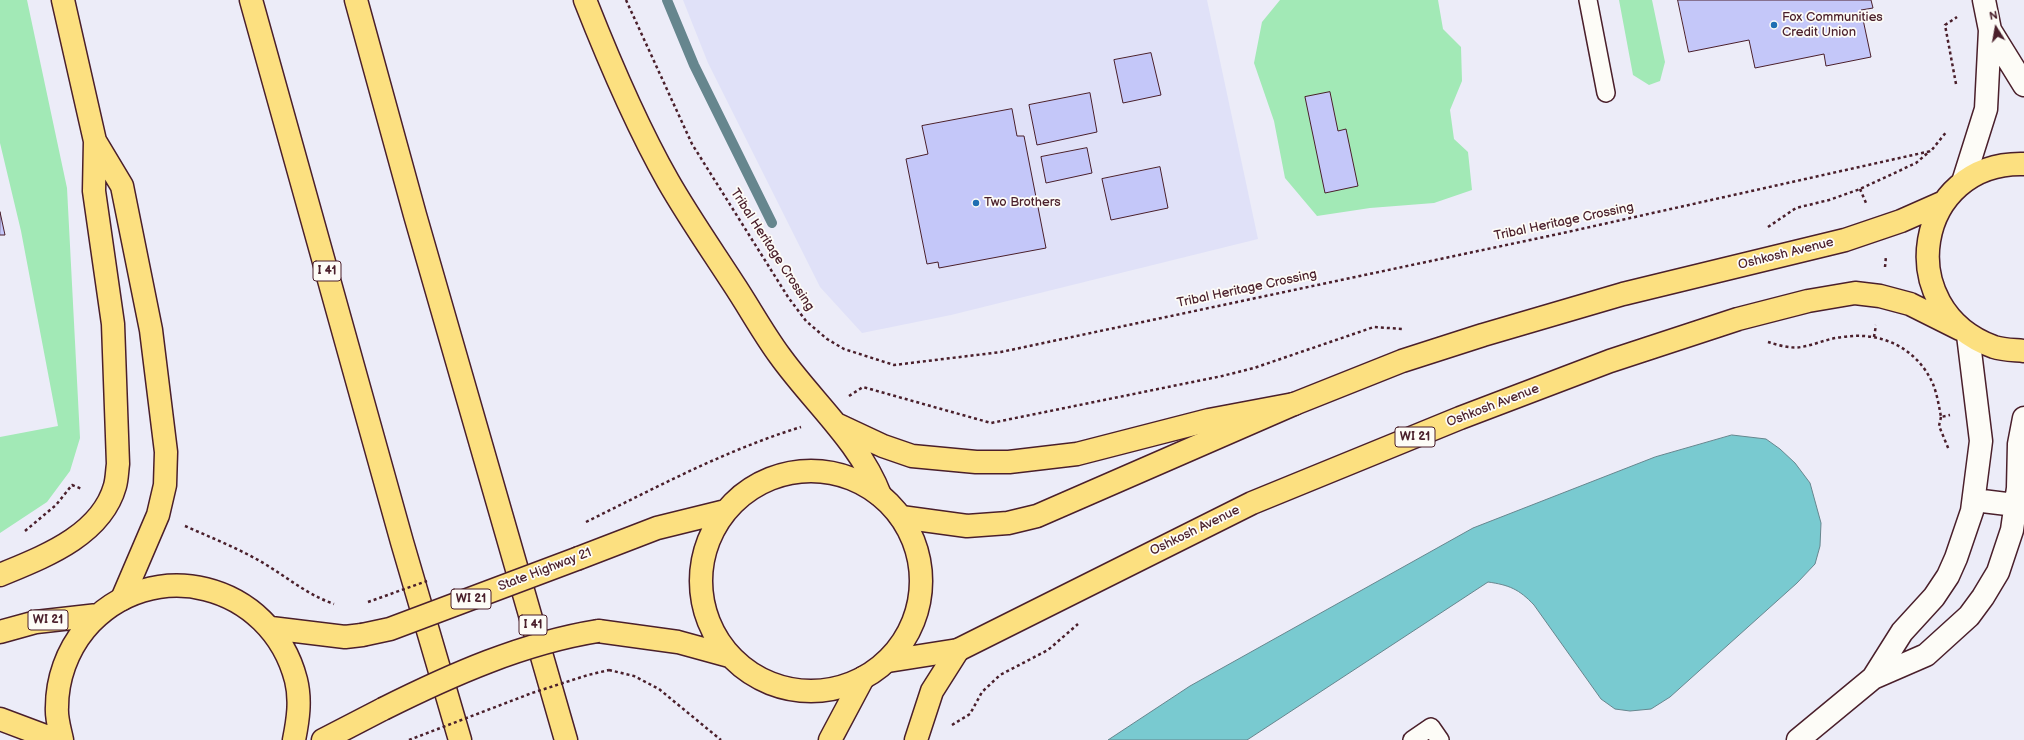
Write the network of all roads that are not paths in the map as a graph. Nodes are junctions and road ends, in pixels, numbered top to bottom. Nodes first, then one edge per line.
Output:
1 (63, 0) edge
2 (251, 0) edge
3 (356, 0) edge
4 (585, 0) edge
5 (1588, 0) edge
6 (1984, 0) edge
7 (1990, 30) junction
8 (2024, 85) edge
9 (1606, 93) dead end
10 (95, 141) junction
11 (2024, 164) edge
12 (1963, 182) junction
13 (1944, 202) junction
14 (1964, 332) junction
15 (2024, 351) edge
16 (1294, 404) junction
17 (2024, 418) edge
18 (834, 423) junction
19 (880, 495) junction
20 (1974, 500) junction
21 (2020, 506) edge
22 (726, 511) junction
23 (901, 517) junction
24 (0, 575) edge
25 (122, 599) junction
26 (98, 615) junction
27 (271, 628) junction
28 (0, 632) edge
29 (958, 650) junction
30 (729, 656) junction
31 (888, 661) junction
32 (863, 678) junction
33 (1873, 678) junction
34 (0, 719) edge
35 (56, 740) edge
36 (62, 740) edge
37 (294, 740) edge
38 (323, 740) edge
39 (460, 740) edge
40 (566, 740) edge
41 (830, 740) edge
42 (916, 740) edge
43 (1412, 740) edge
44 (1440, 740) edge
45 (1798, 740) edge

1 - 10 main road
2 - 39 main road, I 41
3 - 40 main road, I 41
4 - 18 main road
5 - 9 lane
6 - 7 street
7 - 8 street
7 - 12 street
10 - 24 main road
10 - 25 main road
11 - 12 main road
12 - 13 main road
13 - 14 main road
13 - 16 main road, Oshkosh Avenue
14 - 15 main road, Oshkosh Avenue
14 - 20 street
14 - 29 main road, Oshkosh Avenue / WI 21
16 - 18 main road
16 - 23 main road, Oshkosh Avenue
17 - 21 street
18 - 19 main road
19 - 22 main road
19 - 23 main road
20 - 21 street
20 - 33 street
21 - 33 street
22 - 27 main road, State Highway 21 / WI 21, bridge
22 - 30 main road
23 - 31 main road
25 - 26 main road
25 - 27 main road
26 - 28 main road, WI 21
26 - 36 main road
27 - 37 main road
29 - 31 main road, Oshkosh Avenue / WI 21
29 - 42 main road
30 - 32 main road
30 - 38 main road, bridge
31 - 32 main road
32 - 41 main road
33 - 45 street
34 - 35 main road
43 - 44 lane

